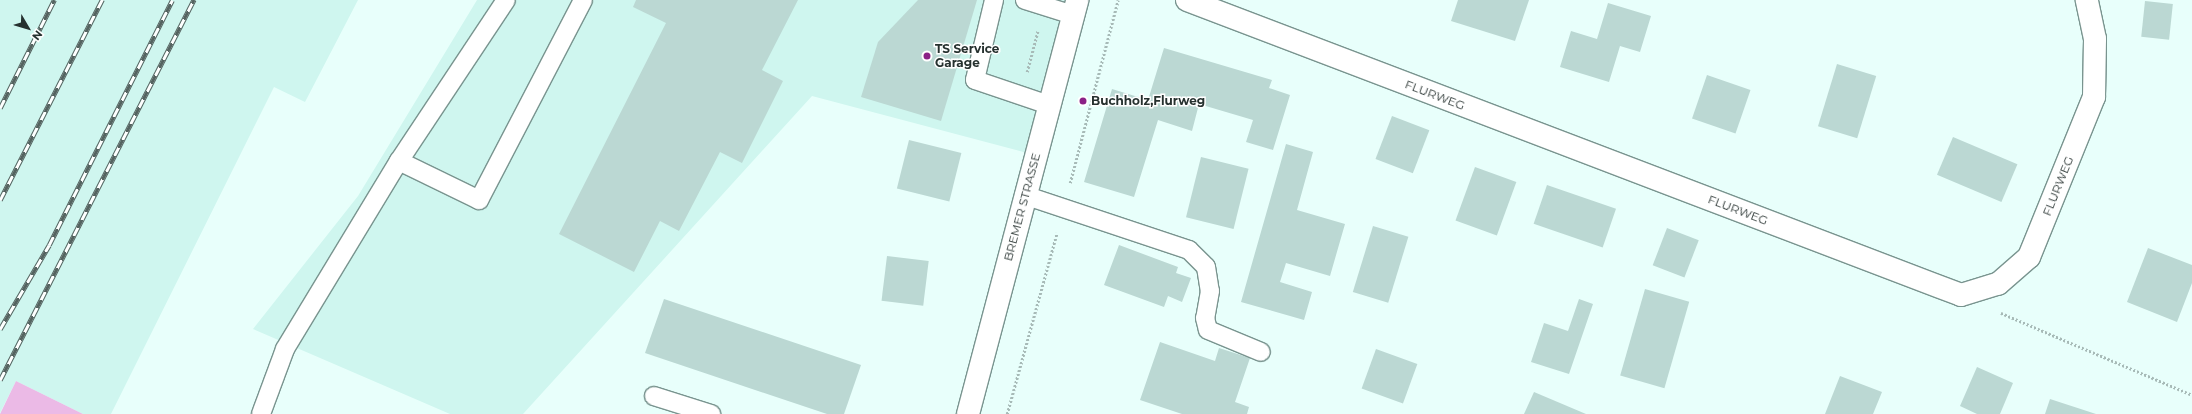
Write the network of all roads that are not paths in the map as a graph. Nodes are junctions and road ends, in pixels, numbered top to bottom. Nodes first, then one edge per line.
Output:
1 (506, 0) edge
2 (583, 0) edge
3 (994, 0) edge
4 (1025, 0) edge
5 (1187, 0) edge
6 (2087, 0) edge
7 (1075, 8) edge
8 (1049, 105) junction
9 (399, 161) junction
10 (1024, 195) junction
11 (1261, 352) dead end
12 (654, 396) dead end
13 (261, 414) edge
14 (711, 414) edge
15 (968, 414) edge

1 - 9 lane
2 - 9 lane
3 - 8 lane
4 - 7 lane
5 - 6 street, FLURWEG
7 - 8 street, BREMER STRASSE
8 - 10 street, BREMER STRASSE
9 - 13 lane
10 - 11 lane
10 - 15 street, BREMER STRASSE
12 - 14 lane

